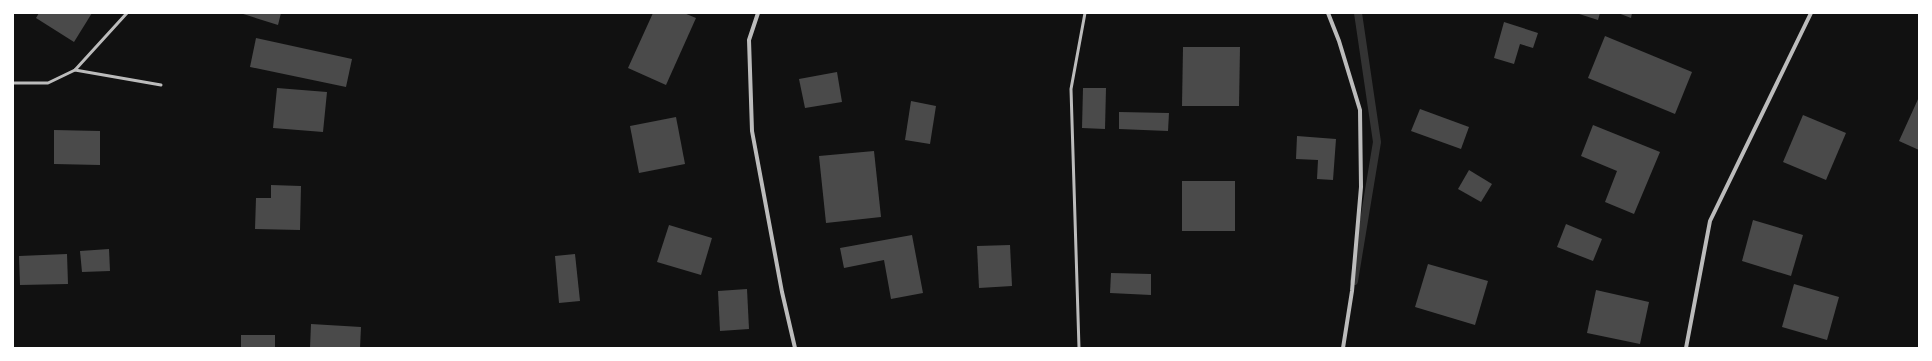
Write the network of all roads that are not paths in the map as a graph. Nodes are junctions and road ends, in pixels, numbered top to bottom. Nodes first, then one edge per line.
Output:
1 (127, 13) edge
2 (758, 13) edge
3 (1085, 13) edge
4 (1328, 13) edge
5 (1811, 13) edge
6 (76, 70) junction
7 (13, 83) edge
8 (162, 85) dead end
9 (795, 348) edge
10 (1079, 348) edge
11 (1343, 348) edge
12 (1686, 348) edge

1 - 6 lane
2 - 9 street
3 - 10 lane
4 - 11 street
5 - 12 street
6 - 7 lane
6 - 8 lane

